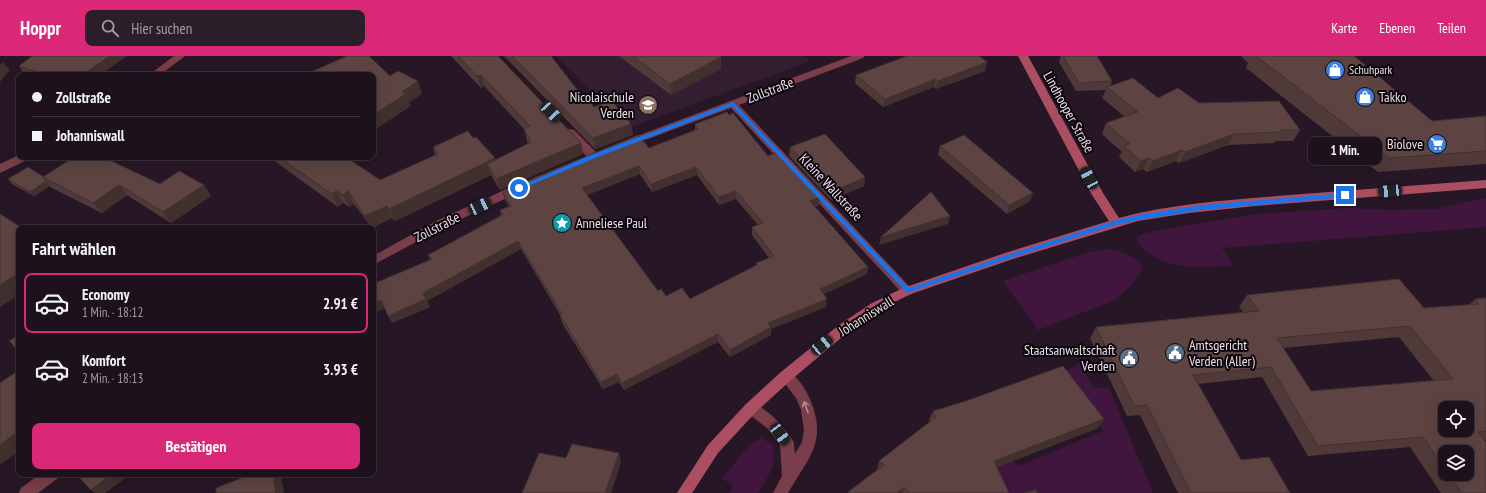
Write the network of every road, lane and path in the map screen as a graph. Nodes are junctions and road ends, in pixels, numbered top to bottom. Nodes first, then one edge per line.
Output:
1 (180, 56) edge
2 (860, 56) edge
3 (1023, 56) edge
4 (158, 72) edge
5 (733, 104) junction
6 (561, 123) edge
7 (614, 148) edge
8 (17, 160) edge
9 (580, 162) edge
10 (0, 169) edge
11 (1486, 184) edge
12 (525, 185) edge
13 (1116, 223) junction
14 (376, 259) edge
15 (907, 291) junction
16 (786, 376) junction
17 (751, 408) junction
18 (789, 476) junction
19 (48, 477) edge
20 (26, 493) edge
21 (684, 493) edge
22 (780, 493) edge

1 - 4 street
2 - 5 street, Zollstraße
3 - 13 main road, Lindhooper Straße
5 - 7 street, Zollstraße
5 - 15 street, Kleine Wallstraße
6 - 9 street
8 - 10 street
11 - 13 main road, Johanniswall
12 - 14 street, Zollstraße
13 - 15 main road, Johanniswall
15 - 16 main road, Johanniswall
16 - 17 main road, Johanniswall
18 -> 16 street
17 - 18 street
17 - 21 main road, Johanniswall
18 - 22 street
19 - 20 street

